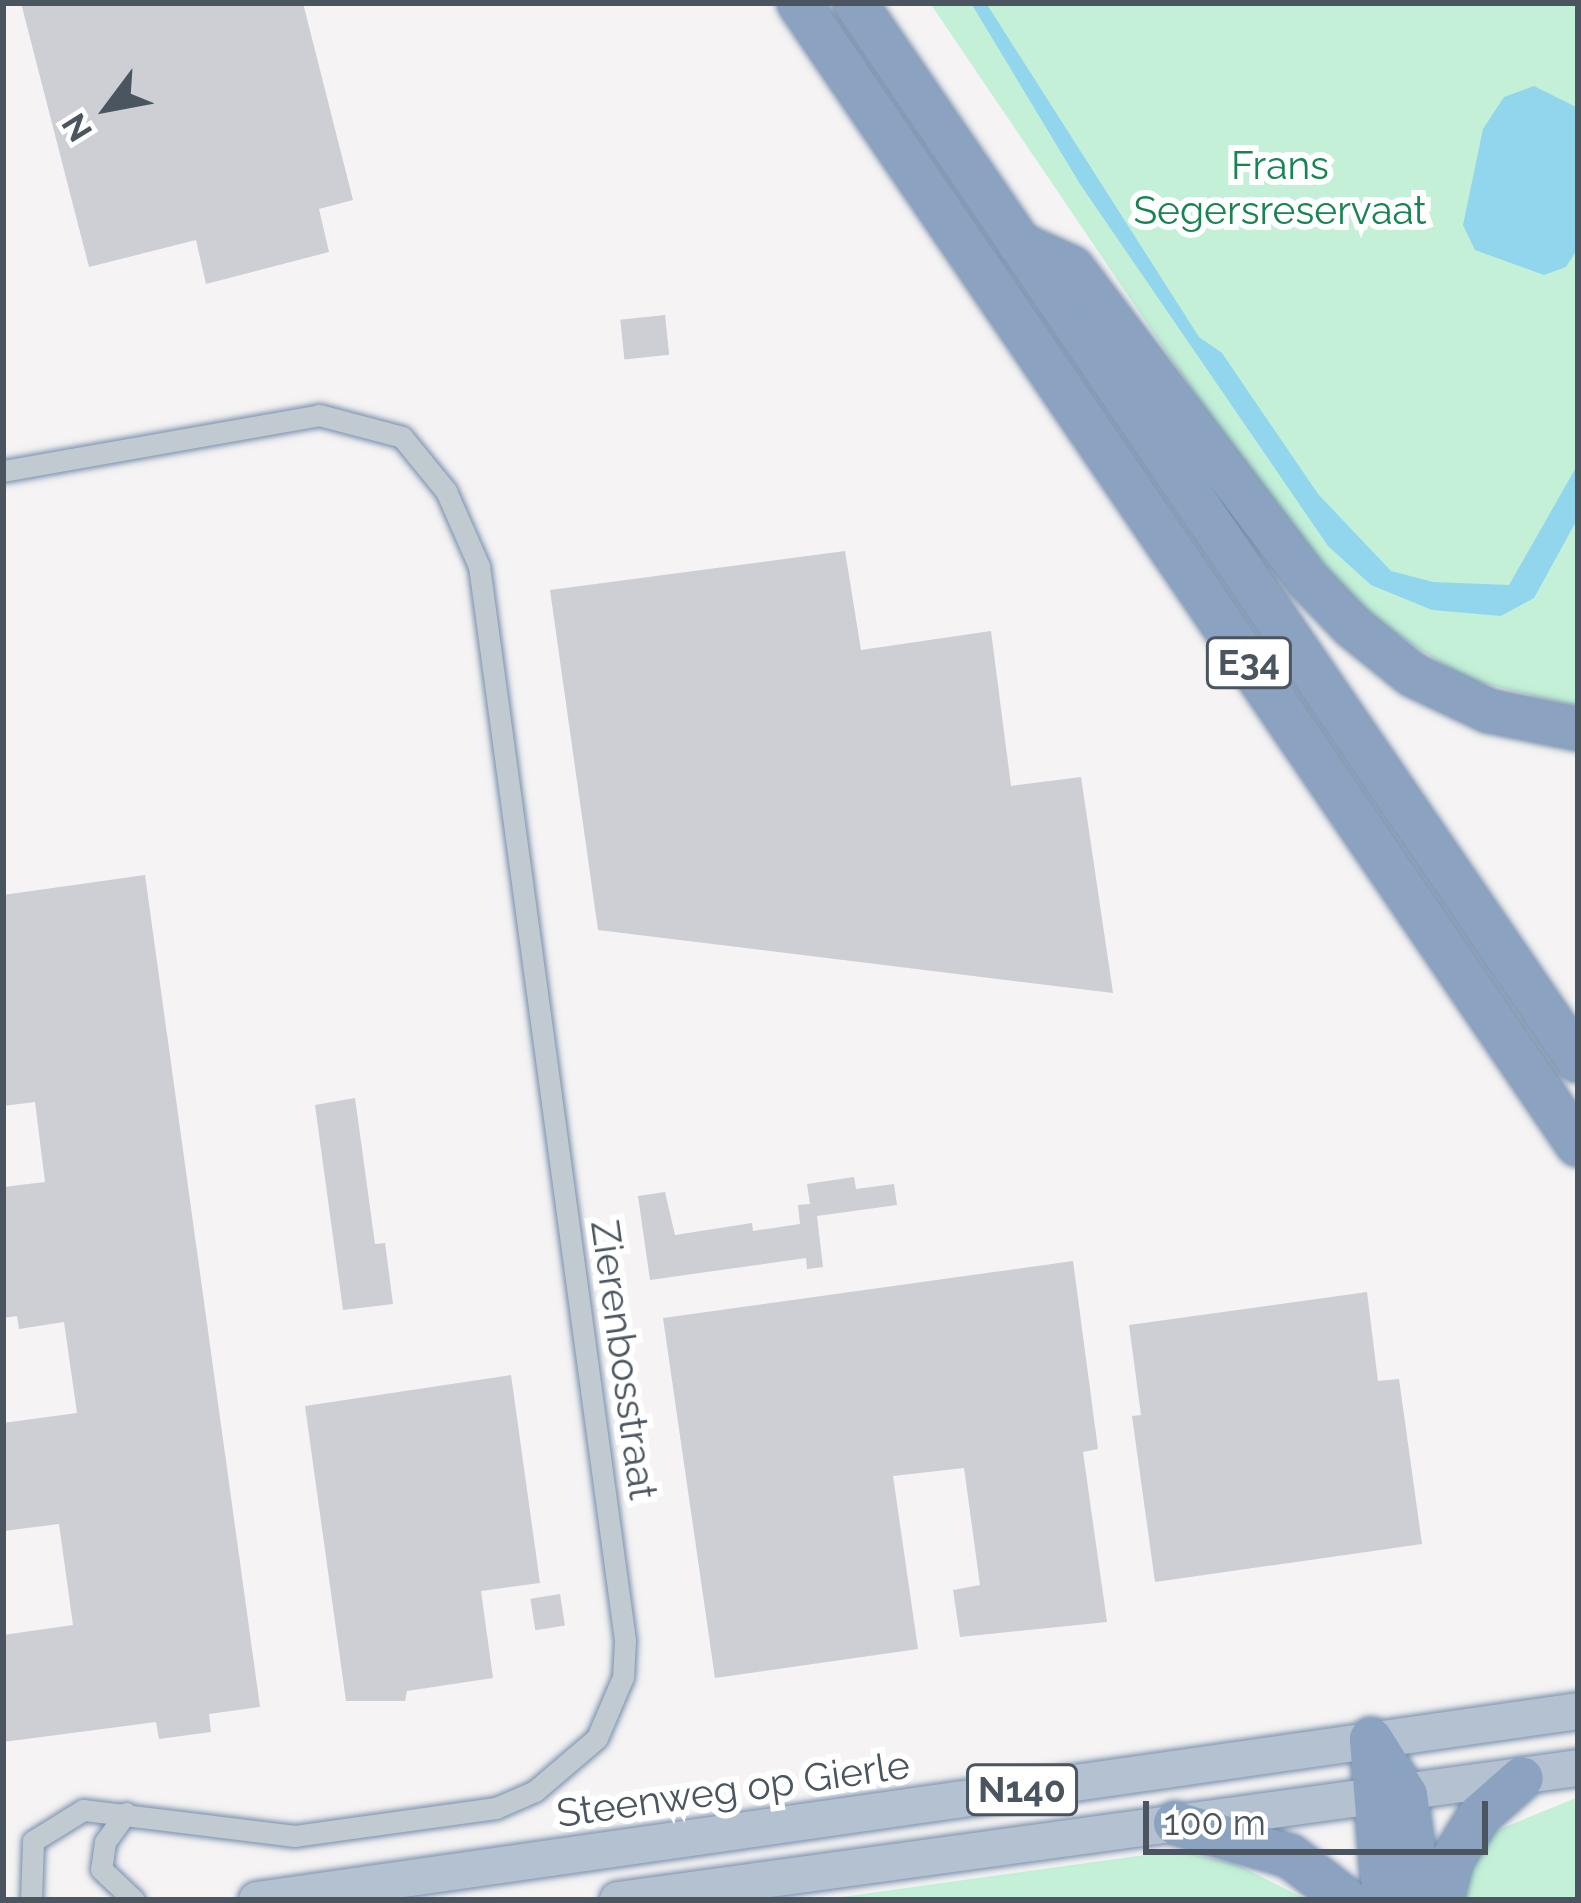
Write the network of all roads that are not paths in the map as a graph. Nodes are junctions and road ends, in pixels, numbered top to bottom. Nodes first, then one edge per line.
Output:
1 (799, 3) edge
2 (855, 3) edge
3 (1018, 243) junction
4 (3, 471) edge
5 (1578, 729) edge
6 (1578, 1061) edge
7 (1578, 1145) edge
8 (1578, 1711) edge
9 (1371, 1739) junction
10 (1578, 1768) edge
11 (1522, 1778) junction
12 (1389, 1798) junction
13 (126, 1814) junction
14 (1175, 1823) junction
15 (32, 1900) edge
16 (134, 1900) edge
17 (257, 1900) edge
18 (618, 1900) edge
19 (1347, 1900) edge
20 (1384, 1900) edge
21 (1421, 1900) edge
22 (1442, 1900) edge

1 - 7 highway, E34
2 - 3 highway, E34
3 - 5 highway, E34
3 - 6 highway, E34
4 - 13 street, Zierenbosstraat
8 - 9 main road, Steenweg op Gierle / N140
9 - 12 highway
9 - 17 main road, Steenweg op Gierle / N140
10 - 11 main road, N140
11 - 12 main road, N140
11 - 22 highway
12 - 14 main road, N140
12 - 20 highway
12 - 21 highway
13 - 15 street, Zierenbosstraat
13 - 16 street
14 - 18 main road, N140
14 - 19 highway

